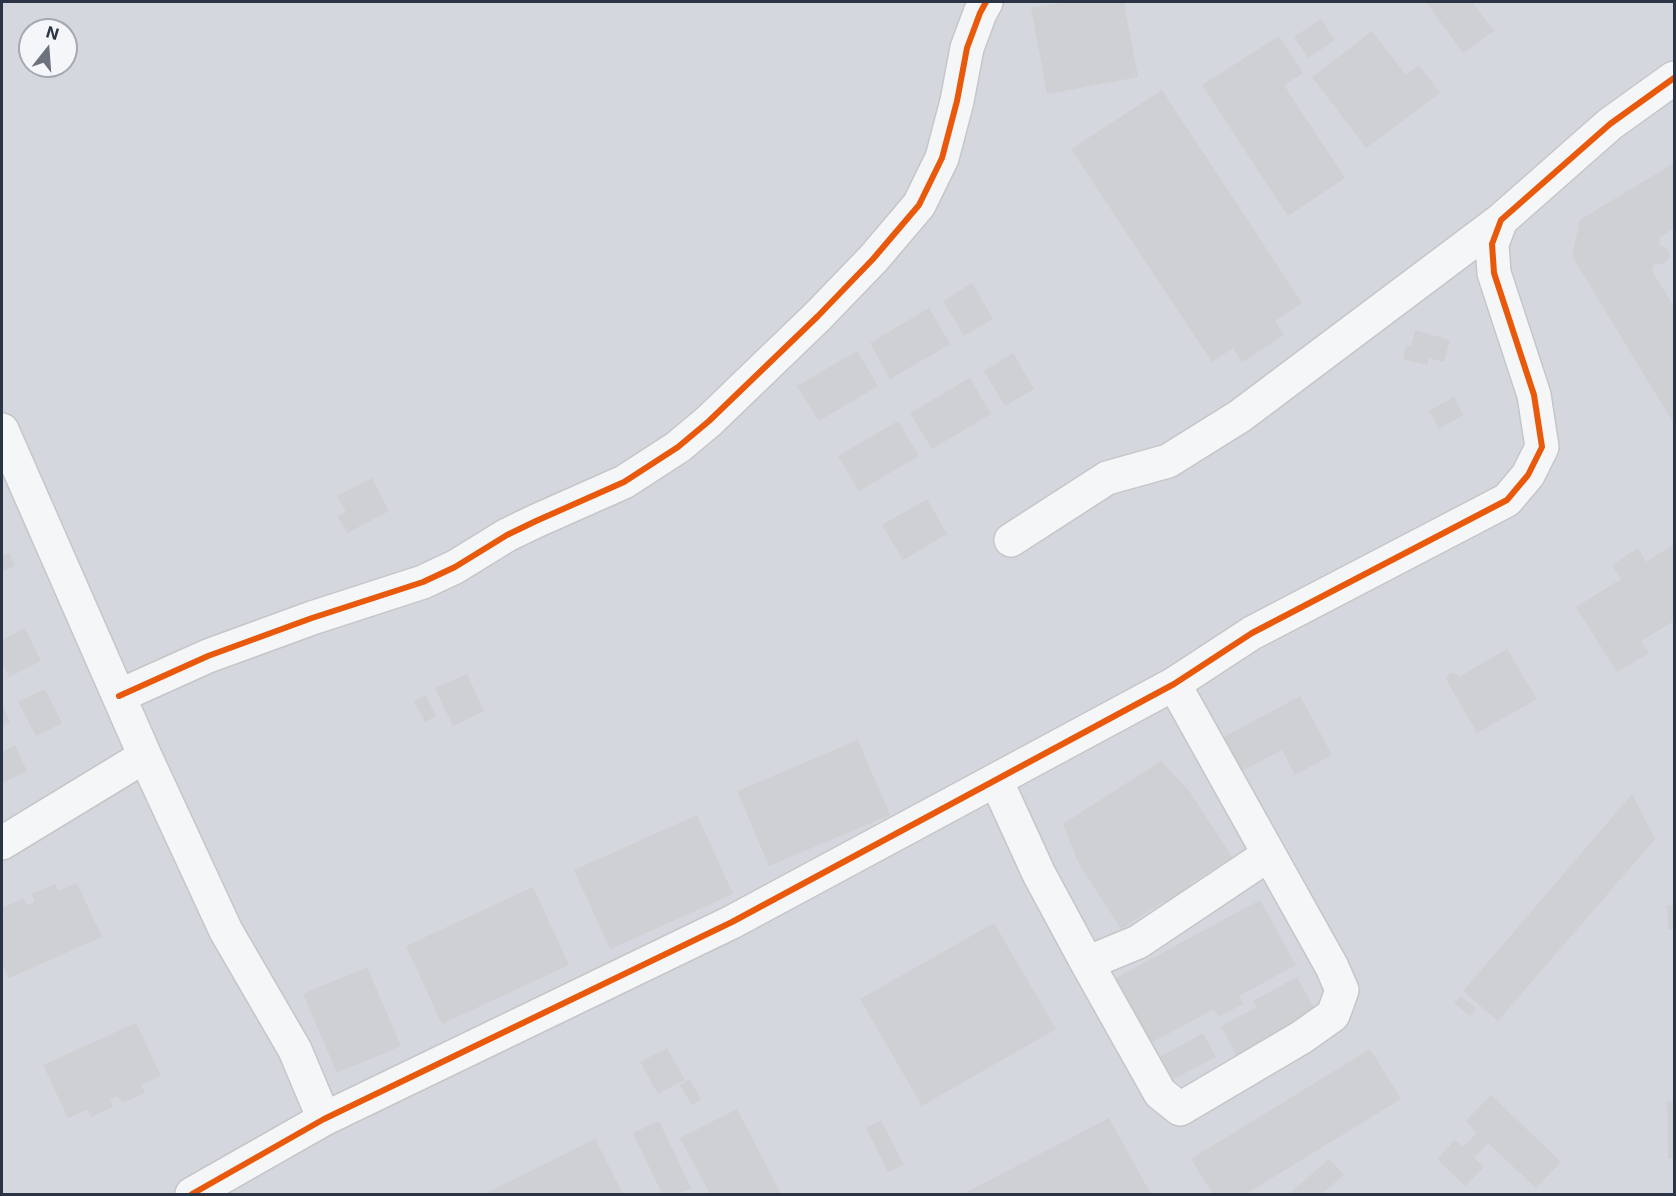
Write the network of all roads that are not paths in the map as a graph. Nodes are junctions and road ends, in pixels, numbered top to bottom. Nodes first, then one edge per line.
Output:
1 (986, 2) edge
2 (1674, 78) edge
3 (1501, 220) junction
4 (2, 430) edge
5 (1011, 540) dead end
6 (1174, 684) junction
7 (119, 696) junction
8 (145, 756) junction
9 (996, 780) junction
10 (2, 843) edge
11 (1268, 855) junction
12 (1087, 963) junction
13 (324, 1119) junction
14 (192, 1194) edge

1 - 7 street
2 - 3 street
3 - 5 street
3 - 6 street
4 - 7 street
6 - 9 street
6 - 11 street
7 - 8 street
8 - 10 street
8 - 13 street
9 - 12 street
9 - 13 street
11 - 12 street
11 - 12 street
13 - 14 street

